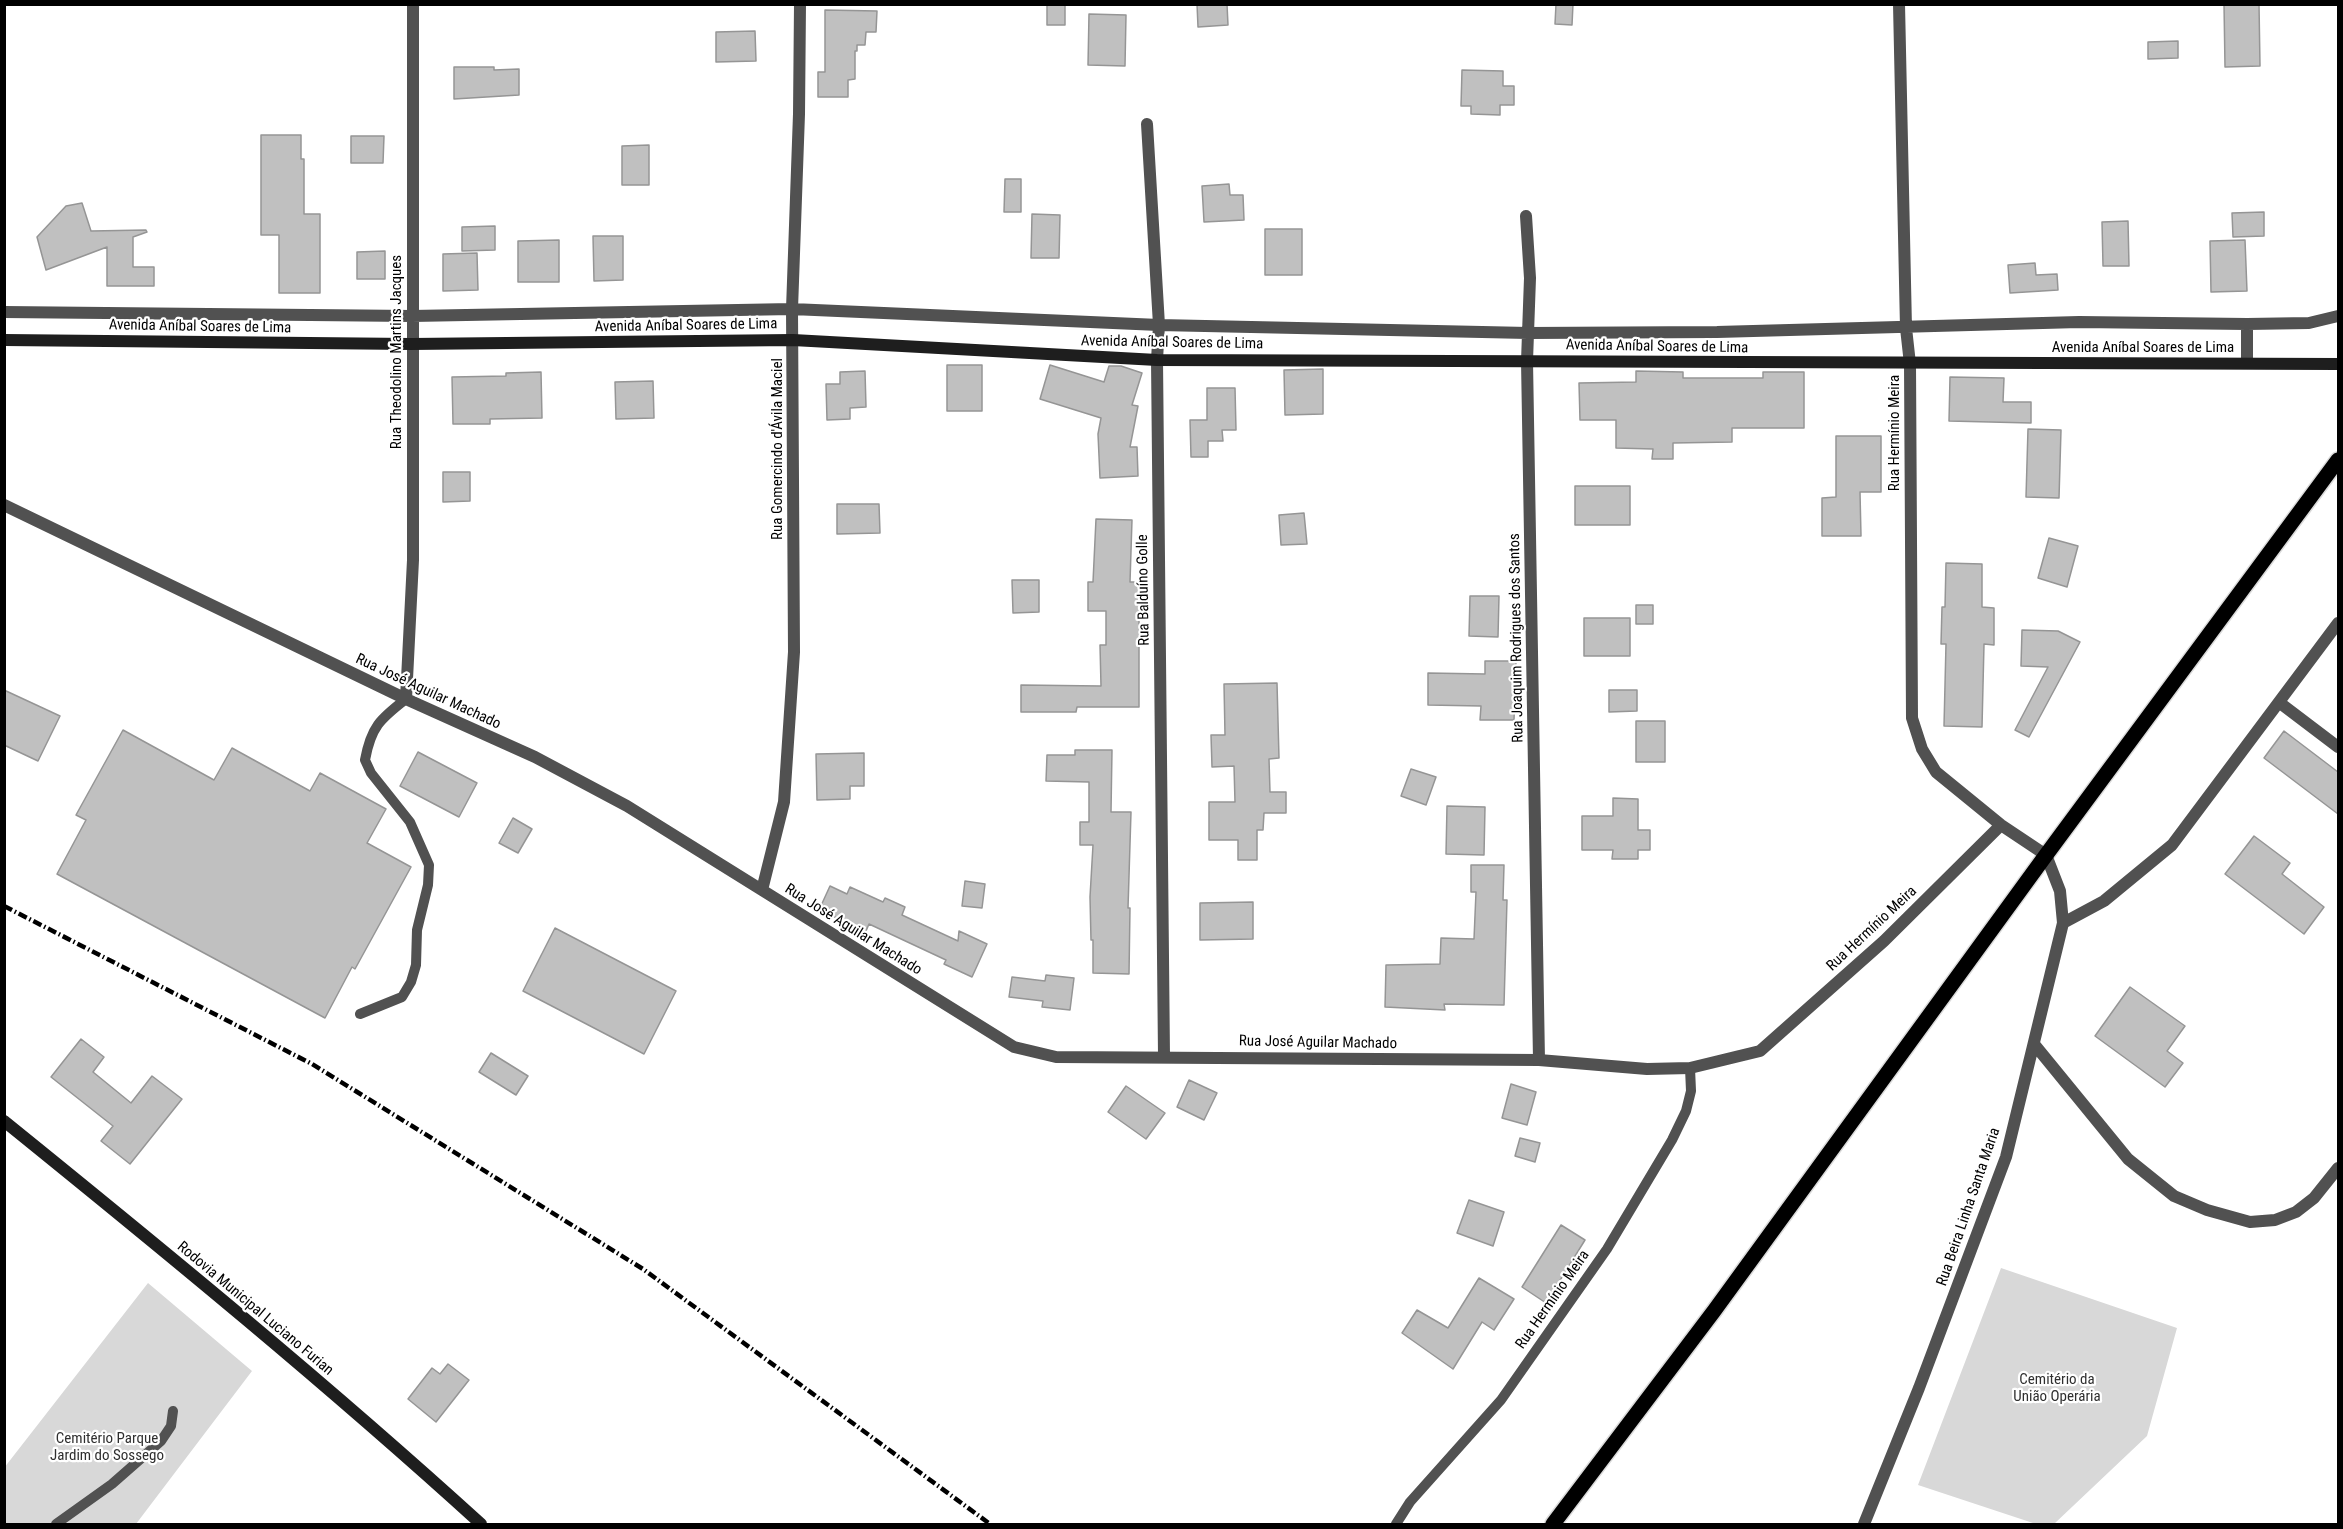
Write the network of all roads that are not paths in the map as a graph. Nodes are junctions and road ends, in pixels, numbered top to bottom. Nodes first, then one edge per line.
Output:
1 (413, 4) edge
2 (800, 4) edge
3 (1899, 4) edge
4 (1148, 124) dead end
5 (1526, 216) dead end
6 (792, 309) junction
7 (4, 312) edge
8 (412, 316) junction
9 (2338, 316) edge
10 (2247, 324) junction
11 (1159, 325) junction
12 (1906, 328) junction
13 (1528, 333) junction
14 (4, 340) edge
15 (793, 340) junction
16 (411, 344) junction
17 (1157, 360) junction
18 (1527, 360) junction
19 (2247, 363) junction
20 (1910, 364) junction
21 (2338, 364) edge
22 (2338, 460) edge
23 (4, 505) edge
24 (2338, 623) edge
25 (406, 699) junction
26 (2280, 703) junction
27 (2338, 747) edge
28 (2001, 825) junction
29 (2046, 855) junction
30 (762, 890) junction
31 (2063, 923) junction
32 (360, 1014) dead end
33 (2034, 1044) junction
34 (1760, 1051) joint
35 (1164, 1056) junction
36 (1539, 1060) junction
37 (1690, 1068) junction
38 (4, 1121) edge
39 (2338, 1168) edge
40 (173, 1411) dead end
41 (57, 1524) edge
42 (481, 1524) edge
43 (1396, 1524) edge
44 (1553, 1524) edge
45 (1864, 1524) edge

1 - 8 street, Rua Theodolino Martins Jacques
2 - 6 street, Rua Gomercindo d'Ávila Maciel
3 - 12 street, Rua Hermínio Meira
4 - 11 street, Rua Balduíno Golle
5 - 13 street, Rua Joaquim Rodrigues dos Santos
6 - 8 street, Avenida Aníbal Soares de Lima
6 - 11 street, Avenida Aníbal Soares de Lima
6 - 15 street, Rua Gomercindo d'Ávila Maciel
7 - 8 street, Avenida Aníbal Soares de Lima
8 - 16 street, Rua Theodolino Martins Jacques
9 - 10 street, Avenida Aníbal Soares de Lima
10 - 12 street, Avenida Aníbal Soares de Lima
10 - 19 street
11 - 13 street, Avenida Aníbal Soares de Lima
11 - 17 street, Rua Balduíno Golle
12 - 13 street, Avenida Aníbal Soares de Lima
12 - 20 street, Rua Hermínio Meira
13 - 18 street, Rua Joaquim Rodrigues dos Santos
14 - 16 street, Avenida Aníbal Soares de Lima
15 - 16 street, Avenida Aníbal Soares de Lima
15 - 17 street, Avenida Aníbal Soares de Lima
15 - 30 street, Rua Gomercindo d'Ávila Maciel
16 - 25 street, Rua Theodolino Martins Jacques
17 - 18 street, Avenida Aníbal Soares de Lima
17 - 35 street, Rua Balduíno Golle
18 - 20 street, Avenida Aníbal Soares de Lima
18 - 36 street, Rua Joaquim Rodrigues dos Santos
19 - 20 street, Avenida Aníbal Soares de Lima
19 - 21 street, Avenida Aníbal Soares de Lima
20 - 28 street, Rua Hermínio Meira
22 - 29 main road
23 - 25 street, Rua José Aguilar Machado
24 - 26 street
25 - 30 street, Rua José Aguilar Machado
25 - 32 lane
26 - 27 street
26 - 31 street
28 - 29 street, Rua Hermínio Meira
28 - 34 street, Rua Hermínio Meira
29 - 31 street, Rua Beira Linha Santa Maria
29 - 44 main road
30 - 35 street, Rua José Aguilar Machado
31 - 33 street, Rua Beira Linha Santa Maria
33 - 39 street
33 - 45 street, Rua Beira Linha Santa Maria
34 - 37 street, Rua José Aguilar Machado
35 - 36 street, Rua José Aguilar Machado
36 - 37 street, Rua José Aguilar Machado
37 - 43 lane, Rua Hermínio Meira
38 - 42 street, Rodovia Municipal Luciano Furian
40 - 41 lane

